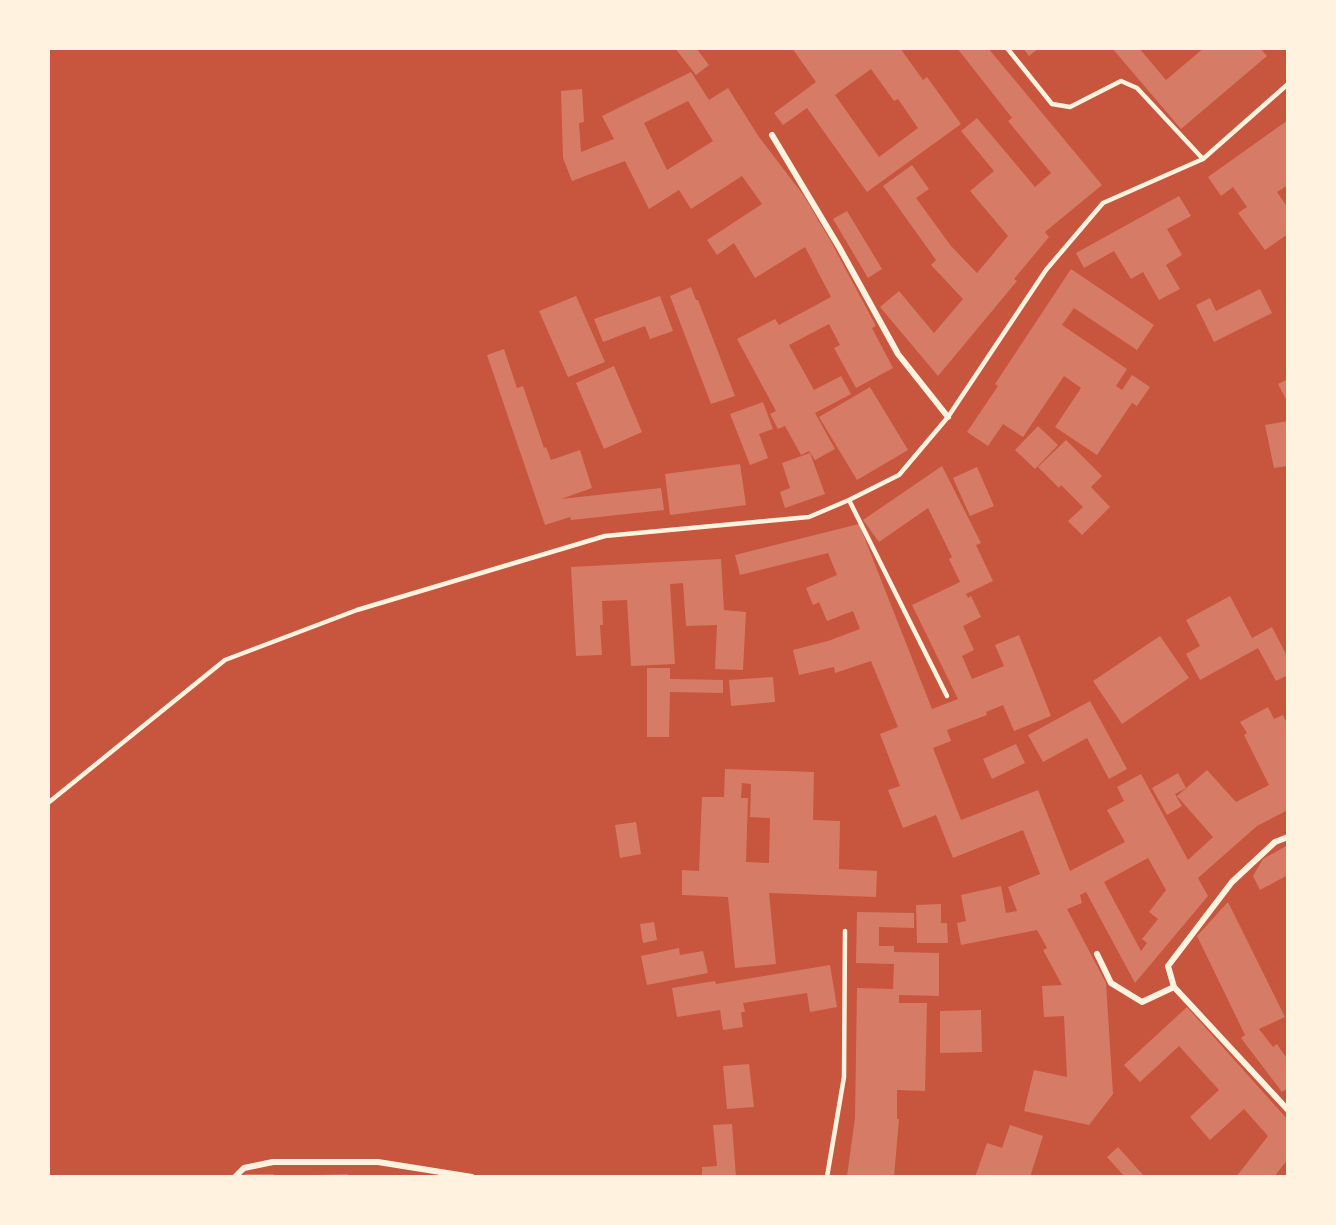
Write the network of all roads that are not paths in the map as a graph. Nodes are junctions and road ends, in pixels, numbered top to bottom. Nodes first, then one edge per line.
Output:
1 (1007, 48) edge
2 (1288, 84) edge
3 (772, 135) dead end
4 (1203, 159) junction
5 (948, 417) junction
6 (849, 500) junction
7 (947, 696) dead end
8 (48, 802) edge
9 (1288, 837) edge
10 (845, 931) dead end
11 (1097, 954) dead end
12 (1174, 987) junction
13 (1288, 1110) edge
14 (235, 1177) edge
15 (472, 1177) edge
16 (827, 1177) edge

1 - 4 lane
2 - 4 lane
3 - 5 street
4 - 5 lane
5 - 6 lane
6 - 7 lane
6 - 8 lane
9 - 12 street
10 - 16 lane
11 - 12 street
12 - 13 street
14 - 15 street

